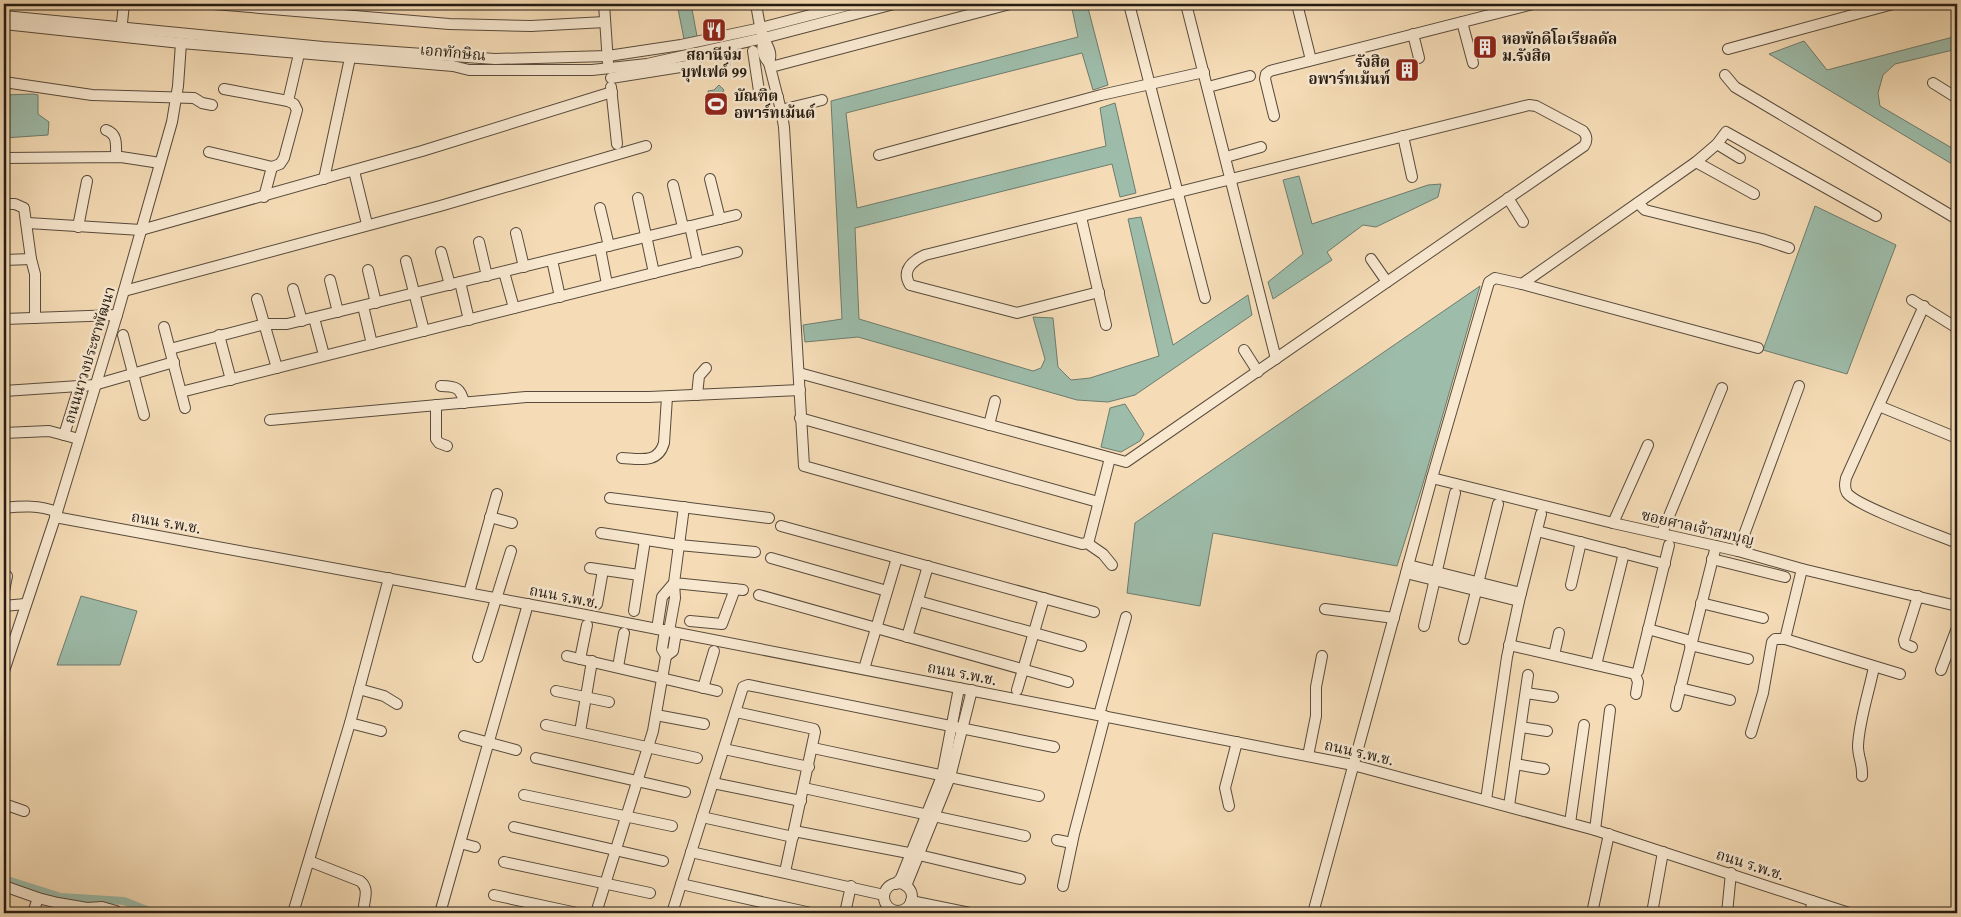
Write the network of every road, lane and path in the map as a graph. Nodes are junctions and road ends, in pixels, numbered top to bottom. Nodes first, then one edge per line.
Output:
1 (124, 4) edge
2 (214, 4) edge
3 (604, 4) edge
4 (756, 4) edge
5 (854, 4) edge
6 (894, 4) edge
7 (1010, 4) edge
8 (1129, 4) edge
9 (1186, 4) edge
10 (1296, 4) edge
11 (1533, 4) edge
12 (1893, 4) edge
13 (4, 16) edge
14 (606, 22) junction
15 (1462, 22) junction
16 (4, 24) edge
17 (121, 31) junction
18 (762, 33) junction
19 (1413, 34) junction
20 (181, 43) junction
21 (1728, 49) dead end
22 (753, 51) dead end
23 (300, 54) junction
24 (608, 56) junction
25 (350, 58) junction
26 (1419, 58) dead end
27 (1311, 60) junction
28 (1473, 63) dead end
29 (770, 65) junction
30 (1204, 72) junction
31 (610, 73) junction
32 (1725, 75) dead end
33 (1250, 76) dead end
34 (4, 82) edge
35 (1933, 83) dead end
36 (1150, 85) junction
37 (1208, 87) junction
38 (224, 89) dead end
39 (612, 92) junction
40 (177, 97) junction
41 (778, 97) junction
42 (1957, 98) edge
43 (822, 100) dead end
44 (288, 101) junction
45 (212, 105) dead end
46 (781, 110) junction
47 (1274, 116) dead end
48 (106, 130) dead end
49 (1403, 136) junction
50 (617, 144) dead end
51 (1717, 144) junction
52 (646, 146) dead end
53 (1261, 148) dead end
54 (209, 152) dead end
55 (880, 156) dead end
56 (116, 157) junction
57 (1226, 157) junction
58 (4, 158) edge
59 (1740, 158) dead end
60 (1696, 162) junction
61 (160, 163) junction
62 (272, 167) junction
63 (354, 171) junction
64 (1412, 177) dead end
65 (324, 179) junction
66 (710, 179) dead end
67 (1232, 180) junction
68 (87, 181) dead end
69 (673, 186) dead end
70 (1178, 192) junction
71 (1754, 194) dead end
72 (264, 197) junction
73 (638, 198) dead end
74 (1508, 198) junction
75 (1638, 203) junction
76 (4, 204) edge
77 (600, 208) dead end
78 (736, 216) dead end
79 (1876, 216) dead end
80 (1081, 218) junction
81 (720, 219) junction
82 (1957, 219) edge
83 (1523, 222) dead end
84 (28, 223) junction
85 (367, 224) junction
86 (686, 226) junction
87 (78, 227) junction
88 (141, 230) junction
89 (516, 234) dead end
90 (646, 237) junction
91 (479, 242) dead end
92 (604, 247) junction
93 (1789, 248) dead end
94 (441, 252) dead end
95 (737, 252) dead end
96 (31, 259) junction
97 (1371, 259) dead end
98 (4, 260) edge
99 (552, 260) junction
100 (406, 261) dead end
101 (698, 262) junction
102 (524, 267) junction
103 (368, 270) dead end
104 (504, 272) junction
105 (654, 273) junction
106 (487, 276) junction
107 (330, 280) dead end
108 (1387, 282) junction
109 (455, 283) junction
110 (607, 284) junction
111 (1522, 284) junction
112 (292, 289) dead end
113 (124, 292) junction
114 (1098, 292) junction
115 (414, 293) junction
116 (560, 297) junction
117 (1205, 298) dead end
118 (258, 299) dead end
119 (1912, 300) dead end
120 (376, 303) junction
121 (363, 306) junction
122 (1924, 306) junction
123 (514, 308) junction
124 (338, 312) junction
125 (117, 315) junction
126 (35, 318) junction
127 (314, 318) junction
128 (4, 319) edge
129 (469, 320) junction
130 (302, 321) junction
131 (265, 324) junction
132 (1106, 325) dead end
133 (164, 327) dead end
134 (1957, 328) edge
135 (424, 331) junction
136 (123, 335) dead end
137 (219, 336) junction
138 (372, 344) junction
139 (1758, 348) dead end
140 (170, 349) junction
141 (1244, 350) dead end
142 (324, 356) junction
143 (1276, 359) junction
144 (175, 365) junction
145 (277, 368) junction
146 (706, 368) dead end
147 (1258, 372) junction
148 (799, 373) junction
149 (134, 377) junction
150 (231, 380) junction
151 (442, 386) dead end
152 (1799, 386) dead end
153 (79, 387) junction
154 (1722, 388) dead end
155 (93, 389) junction
156 (800, 390) junction
157 (4, 391) edge
158 (181, 392) junction
159 (696, 395) junction
160 (667, 397) junction
161 (995, 401) dead end
162 (464, 403) junction
163 (436, 406) junction
164 (1879, 406) junction
165 (185, 408) dead end
166 (144, 415) dead end
167 (800, 418) junction
168 (270, 420) dead end
169 (989, 425) junction
170 (4, 433) edge
171 (64, 435) junction
172 (1957, 438) edge
173 (79, 439) junction
174 (1648, 445) dead end
175 (447, 446) dead end
176 (622, 458) dead end
177 (1110, 458) junction
178 (1432, 478) junction
179 (1455, 493) dead end
180 (497, 494) dead end
181 (610, 498) dead end
182 (1098, 502) junction
183 (1498, 504) dead end
184 (684, 507) junction
185 (4, 508) edge
186 (56, 514) junction
187 (1541, 514) dead end
188 (490, 517) junction
189 (769, 518) dead end
190 (512, 523) dead end
191 (1613, 523) junction
192 (781, 526) dead end
193 (1537, 531) junction
194 (601, 533) dead end
195 (1662, 533) junction
196 (645, 540) junction
197 (1581, 542) junction
198 (1087, 543) junction
199 (1957, 543) edge
200 (679, 545) junction
201 (1669, 545) dead end
202 (1716, 546) junction
203 (511, 551) dead end
204 (1738, 551) junction
205 (755, 552) dead end
206 (1624, 553) junction
207 (771, 558) dead end
208 (897, 558) junction
209 (1712, 559) junction
210 (1665, 564) junction
211 (1112, 565) dead end
212 (928, 566) junction
213 (590, 568) dead end
214 (1407, 569) junction
215 (1802, 569) junction
216 (603, 570) junction
217 (639, 575) junction
218 (8, 576) dead end
219 (1435, 576) junction
220 (389, 578) junction
221 (1785, 578) dead end
222 (674, 583) junction
223 (1571, 585) dead end
224 (1477, 586) junction
225 (4, 591) edge
226 (887, 591) junction
227 (468, 593) junction
228 (760, 595) dead end
229 (1918, 596) junction
230 (1520, 597) junction
231 (496, 598) junction
232 (1044, 598) junction
233 (918, 601) junction
234 (1701, 603) junction
235 (25, 604) junction
236 (528, 604) junction
237 (597, 604) dead end
238 (4, 606) edge
239 (1957, 606) edge
240 (1325, 609) dead end
241 (634, 612) dead end
242 (1094, 612) dead end
243 (1126, 618) dead end
244 (1394, 618) junction
245 (1763, 618) dead end
246 (690, 621) dead end
247 (588, 625) dead end
248 (1424, 626) dead end
249 (876, 628) junction
250 (1957, 628) edge
251 (1648, 629) junction
252 (667, 631) junction
253 (624, 633) dead end
254 (1034, 633) junction
255 (1558, 633) dead end
256 (907, 637) junction
257 (1464, 639) dead end
258 (1785, 639) junction
259 (1691, 643) junction
260 (1509, 645) junction
261 (1081, 646) dead end
262 (1912, 647) dead end
263 (714, 651) dead end
264 (1554, 655) junction
265 (566, 656) dead end
266 (1322, 656) dead end
267 (478, 657) dead end
268 (580, 659) junction
269 (1748, 659) dead end
270 (592, 661) junction
271 (1596, 665) junction
272 (618, 667) junction
273 (1874, 667) junction
274 (864, 669) junction
275 (1023, 670) junction
276 (1941, 670) dead end
277 (4, 671) edge
278 (1635, 674) junction
279 (1900, 674) dead end
280 (1528, 675) dead end
281 (663, 677) junction
282 (1068, 682) dead end
283 (704, 688) junction
284 (959, 688) junction
285 (1680, 688) junction
286 (359, 689) junction
287 (972, 690) junction
288 (1017, 690) dead end
289 (556, 691) dead end
290 (717, 691) dead end
291 (1526, 693) junction
292 (1636, 694) dead end
293 (586, 696) junction
294 (1553, 697) dead end
295 (1730, 700) dead end
296 (608, 702) dead end
297 (397, 704) dead end
298 (1676, 706) dead end
299 (1610, 710) dead end
300 (736, 712) junction
301 (656, 715) junction
302 (1102, 716) junction
303 (350, 723) junction
304 (704, 724) dead end
305 (546, 725) dead end
306 (1584, 725) dead end
307 (1521, 727) junction
308 (957, 728) junction
309 (381, 731) dead end
310 (1547, 731) dead end
311 (580, 732) junction
312 (1751, 733) dead end
313 (464, 736) dead end
314 (488, 742) junction
315 (1237, 742) junction
316 (648, 746) junction
317 (813, 748) junction
318 (1054, 748) dead end
319 (724, 749) junction
320 (516, 750) dead end
321 (1308, 756) junction
322 (536, 758) dead end
323 (697, 758) dead end
324 (1515, 764) junction
325 (1353, 765) junction
326 (809, 767) junction
327 (1544, 769) dead end
328 (1862, 776) dead end
329 (946, 777) junction
330 (637, 781) junction
331 (713, 783) junction
332 (804, 788) junction
333 (685, 792) dead end
334 (524, 795) dead end
335 (1039, 796) dead end
336 (1486, 800) junction
337 (801, 801) junction
338 (4, 804) edge
339 (1229, 806) dead end
340 (1509, 806) junction
341 (24, 811) dead end
342 (627, 816) junction
343 (930, 816) junction
344 (702, 817) junction
345 (1570, 822) junction
346 (672, 826) dead end
347 (514, 828) dead end
348 (1595, 830) junction
349 (794, 834) junction
350 (1609, 834) junction
351 (1025, 836) dead end
352 (1057, 840) dead end
353 (460, 843) junction
354 (1072, 843) junction
355 (475, 847) dead end
356 (617, 850) junction
357 (690, 852) junction
358 (1663, 852) junction
359 (915, 855) junction
360 (309, 861) junction
361 (663, 861) dead end
362 (504, 862) dead end
363 (785, 872) junction
364 (1730, 873) junction
365 (1020, 879) dead end
366 (606, 884) junction
367 (681, 884) junction
368 (896, 884) junction
369 (4, 886) edge
370 (851, 886) junction
371 (906, 886) junction
372 (1063, 886) dead end
373 (650, 893) dead end
374 (494, 895) dead end
375 (884, 895) junction
376 (38, 898) junction
377 (911, 901) junction
378 (1812, 901) junction
379 (364, 906) dead end
380 (116, 911) dead end
381 (890, 911) edge
382 (33, 913) edge
383 (293, 913) edge
384 (440, 913) edge
385 (577, 913) edge
386 (596, 913) edge
387 (672, 913) edge
388 (811, 913) edge
389 (844, 913) edge
390 (970, 913) edge
391 (1313, 913) edge
392 (1592, 913) edge
393 (1652, 913) edge
394 (1728, 913) edge
395 (1811, 913) edge
396 (1850, 913) edge

1 - 17 street
2 - 14 street
3 - 14 street
4 - 18 street
5 - 18 street
6 - 18 street
7 - 29 street
8 - 36 street
9 - 30 street
10 - 27 street
11 - 15 street
12 - 21 street
13 - 17 street
14 - 24 street
15 - 19 street
15 - 28 street
16 - 17 street, เอกทักษิณ
17 - 20 street, เอกทักษิณ
17 - 24 street
18 - 24 street
18 - 29 street
18 - 31 street, เอกทักษิณ
19 - 26 street
19 - 27 street
20 - 23 street, เอกทักษิณ
20 - 40 street, ถนนนาวงประชาพัฒนา
22 - 41 street
23 - 25 street, เอกทักษิณ
23 - 44 street
24 - 31 street
25 - 31 street, เอกทักษิณ
25 - 65 street
27 - 47 street
29 - 41 street
30 - 36 street
30 - 37 street
31 - 39 street
32 - 82 street
33 - 37 street
34 - 40 street
35 - 42 street
36 - 55 street
36 - 70 street
37 - 57 street
38 - 44 street
39 - 50 street
39 - 63 street
40 - 45 street
40 - 61 street, ถนนนาวงประชาพัฒนา
41 - 46 street
43 - 46 street
44 - 62 street
46 - 148 street
48 - 56 street
49 - 64 street
49 - 67 street
49 - 74 street
51 - 59 street
51 - 60 street
51 - 79 street
52 - 85 street
53 - 57 street
54 - 62 street
56 - 58 street
56 - 61 street
57 - 67 street
60 - 71 street
60 - 75 street
61 - 88 street, ถนนนาวงประชาพัฒนา
62 - 72 street
63 - 65 street
63 - 85 street
65 - 72 street
66 - 81 street
67 - 70 street
67 - 143 street
68 - 87 street
69 - 86 street
70 - 80 street
70 - 117 street
72 - 88 street
73 - 90 street
74 - 83 street
74 - 108 street
75 - 93 street
75 - 111 street
76 - 84 street
77 - 92 street
78 - 81 street
80 - 114 street
80 - 114 street
81 - 86 street
84 - 87 street
84 - 96 street
85 - 113 street
86 - 90 street
86 - 101 street
87 - 88 street
88 - 113 street, ถนนนาวงประชาพัฒนา
89 - 102 street
90 - 92 street
90 - 105 street
91 - 106 street
92 - 99 street
92 - 110 street
94 - 109 street
95 - 101 street
96 - 98 street
96 - 126 street
97 - 108 street
99 - 102 street
99 - 116 street
100 - 115 street
101 - 105 street
102 - 104 street
103 - 120 street
104 - 106 street
104 - 123 street
105 - 110 street
106 - 109 street
107 - 124 street
108 - 143 street
109 - 115 street
109 - 129 street
110 - 116 street
111 - 139 street
111 - 178 street
112 - 130 street
113 - 125 street, ถนนนาวงประชาพัฒนา
114 - 132 street
115 - 120 street
115 - 135 street
116 - 123 street
118 - 131 street
119 - 122 street
120 - 121 street
121 - 124 street
121 - 138 street
122 - 134 street
122 - 164 street
123 - 129 street
124 - 127 street
125 - 126 street
125 - 155 street, ถนนนาวงประชาพัฒนา
126 - 128 street
127 - 130 street
127 - 142 street
129 - 135 street
130 - 131 street
131 - 137 street
131 - 145 street
133 - 140 street
135 - 138 street
136 - 149 street
137 - 140 street
137 - 150 street
138 - 142 street
140 - 144 street
141 - 147 street
142 - 145 street
143 - 147 street
144 - 149 street
144 - 158 street
145 - 150 street
146 - 159 street
147 - 177 street
148 - 156 street
148 - 169 street
149 - 155 street
149 - 166 street
150 - 158 street
151 - 162 street
152 - 204 street
153 - 155 street
153 - 157 street
153 - 171 street
154 - 195 street
155 - 173 street, ถนนนาวงประชาพัฒนา
156 - 159 street
156 - 167 street
158 - 165 street
159 - 160 street
160 - 162 street
160 - 176 street
161 - 169 street
162 - 163 street
163 - 168 street
163 - 175 street
164 - 172 street
164 - 199 street
167 - 182 street
167 - 198 street
169 - 177 street
170 - 171 street
171 - 173 street
173 - 186 street, ถนนนาวงประชาพัฒนา
174 - 191 street
177 - 182 street
178 - 191 street, ซอยศาลเจ้าสมบุญ
178 - 214 street
179 - 219 street
180 - 188 street
181 - 184 street
182 - 198 street
183 - 224 street
184 - 189 street
184 - 200 street
185 - 186 street, ถนน ร.พ.ช.
186 - 220 street, ถนน ร.พ.ช.
186 - 235 street, ถนนนาวงประชาพัฒนา
187 - 193 street
188 - 190 street
188 - 227 street
191 - 195 street, ซอยศาลเจ้าสมบุญ
192 - 208 street
193 - 197 street
193 - 230 street
194 - 196 street
195 - 202 street, ซอยศาลเจ้าสมบุญ
196 - 200 street
196 - 217 street
197 - 206 street
197 - 223 street
198 - 211 street
200 - 205 street
200 - 222 street
201 - 210 street
202 - 204 street, ซอยศาลเจ้าสมบุญ
202 - 209 street
203 - 231 street
204 - 215 street, ซอยศาลเจ้าสมบุญ
206 - 210 street
206 - 271 street
207 - 226 street
208 - 212 street
208 - 226 street
209 - 221 street
209 - 234 street
210 - 251 street
212 - 232 street
212 - 233 street
213 - 216 street
214 - 219 street
214 - 244 street
215 - 229 street, ซอยศาลเจ้าสมบุญ
215 - 258 street
216 - 217 street
216 - 237 street
217 - 241 street
218 - 225 street
219 - 224 street
219 - 248 street
220 - 227 street, ถนน ร.พ.ช.
220 - 286 street
222 - 246 street
222 - 252 street
224 - 230 street
224 - 257 street
226 - 249 street
227 - 231 street, ถนน ร.พ.ช.
228 - 249 street
229 - 239 street, ซอยศาลเจ้าสมบุญ
229 - 262 street
230 - 260 street
231 - 236 street, ถนน ร.พ.ช.
231 - 267 street
232 - 242 street
232 - 254 street
233 - 254 street
233 - 256 street
234 - 245 street
234 - 259 street
235 - 238 street
235 - 277 street, ถนนนาวงประชาพัฒนา
236 - 252 street, ถนน ร.พ.ช.
236 - 314 street
240 - 244 street
243 - 302 street
244 - 325 street
247 - 268 street
249 - 256 street
249 - 274 street
250 - 276 street
251 - 259 street
251 - 278 street
252 - 274 street, ถนน ร.พ.ช.
252 - 281 street
253 - 272 street
254 - 261 street
254 - 275 street
255 - 264 street
256 - 275 street
258 - 273 street
258 - 312 street
259 - 269 street
259 - 285 street
260 - 264 street
260 - 336 street
263 - 283 street
264 - 271 street
265 - 268 street
266 - 321 street
268 - 270 street
270 - 272 street
270 - 293 street
271 - 278 street
272 - 281 street
273 - 279 street
273 - 328 street
274 - 284 street, ถนน ร.พ.ช.
275 - 282 street
275 - 288 street
278 - 292 street
280 - 291 street
281 - 283 street
281 - 301 street
283 - 290 street
284 - 287 street, ถนน ร.พ.ช.
284 - 308 street
285 - 295 street
285 - 298 street
286 - 297 street
286 - 303 street
287 - 302 street, ถนน ร.พ.ช.
287 - 308 street
289 - 293 street
291 - 294 street
291 - 307 street
293 - 296 street
293 - 311 street
299 - 348 street
300 - 308 street
300 - 317 street
300 - 319 street
301 - 304 street
301 - 316 street
302 - 315 street, ถนน ร.พ.ช.
302 - 354 street
303 - 309 street
303 - 360 street
305 - 311 street
306 - 345 street
307 - 310 street
307 - 324 street
308 - 318 street
308 - 329 street
311 - 316 street
313 - 314 street
314 - 320 street
314 - 353 street
315 - 321 street, ถนน ร.พ.ช.
315 - 339 street
316 - 323 street
316 - 330 street
317 - 326 street
317 - 329 street
319 - 326 street
319 - 331 street
321 - 325 street, ถนน ร.พ.ช.
322 - 330 street
324 - 327 street
324 - 340 street
325 - 336 street, ถนน ร.พ.ช.
325 - 391 street
326 - 332 street
329 - 335 street
329 - 343 street
330 - 333 street
330 - 342 street
331 - 337 street
331 - 344 street
332 - 337 street
332 - 343 street
334 - 342 street
336 - 340 street, ถนน ร.พ.ช.
337 - 349 street
338 - 341 street
340 - 345 street, ถนน ร.พ.ช.
342 - 346 street
342 - 356 street
343 - 351 street
343 - 359 street
344 - 349 street
344 - 357 street
345 - 348 street, ถนน ร.พ.ช.
347 - 356 street
348 - 350 street, ถนน ร.พ.ช.
349 - 359 street
349 - 363 street
350 - 358 street, ถนน ร.พ.ช.
350 - 392 street
352 - 354 street
353 - 355 street
353 - 384 street
354 - 372 street
356 - 361 street
356 - 366 street
357 - 363 street
357 - 367 street
358 - 364 street, ถนน ร.พ.ช.
358 - 393 street
359 - 365 street
359 - 368 street
359 - 371 street
360 - 379 street
360 - 383 street
362 - 366 street
363 - 370 street
364 - 378 street, ถนน ร.พ.ช.
364 - 394 street
366 - 373 street
366 - 386 street
367 - 387 street
367 - 388 street
368 - 371 street
368 - 375 street
369 - 376 street
370 - 375 street
370 - 389 street
371 - 377 street
374 - 385 street
375 - 381 street
376 - 380 street
376 - 382 street
377 - 381 street
377 - 390 street
378 - 395 street
378 - 396 street, ถนน ร.พ.ช.

